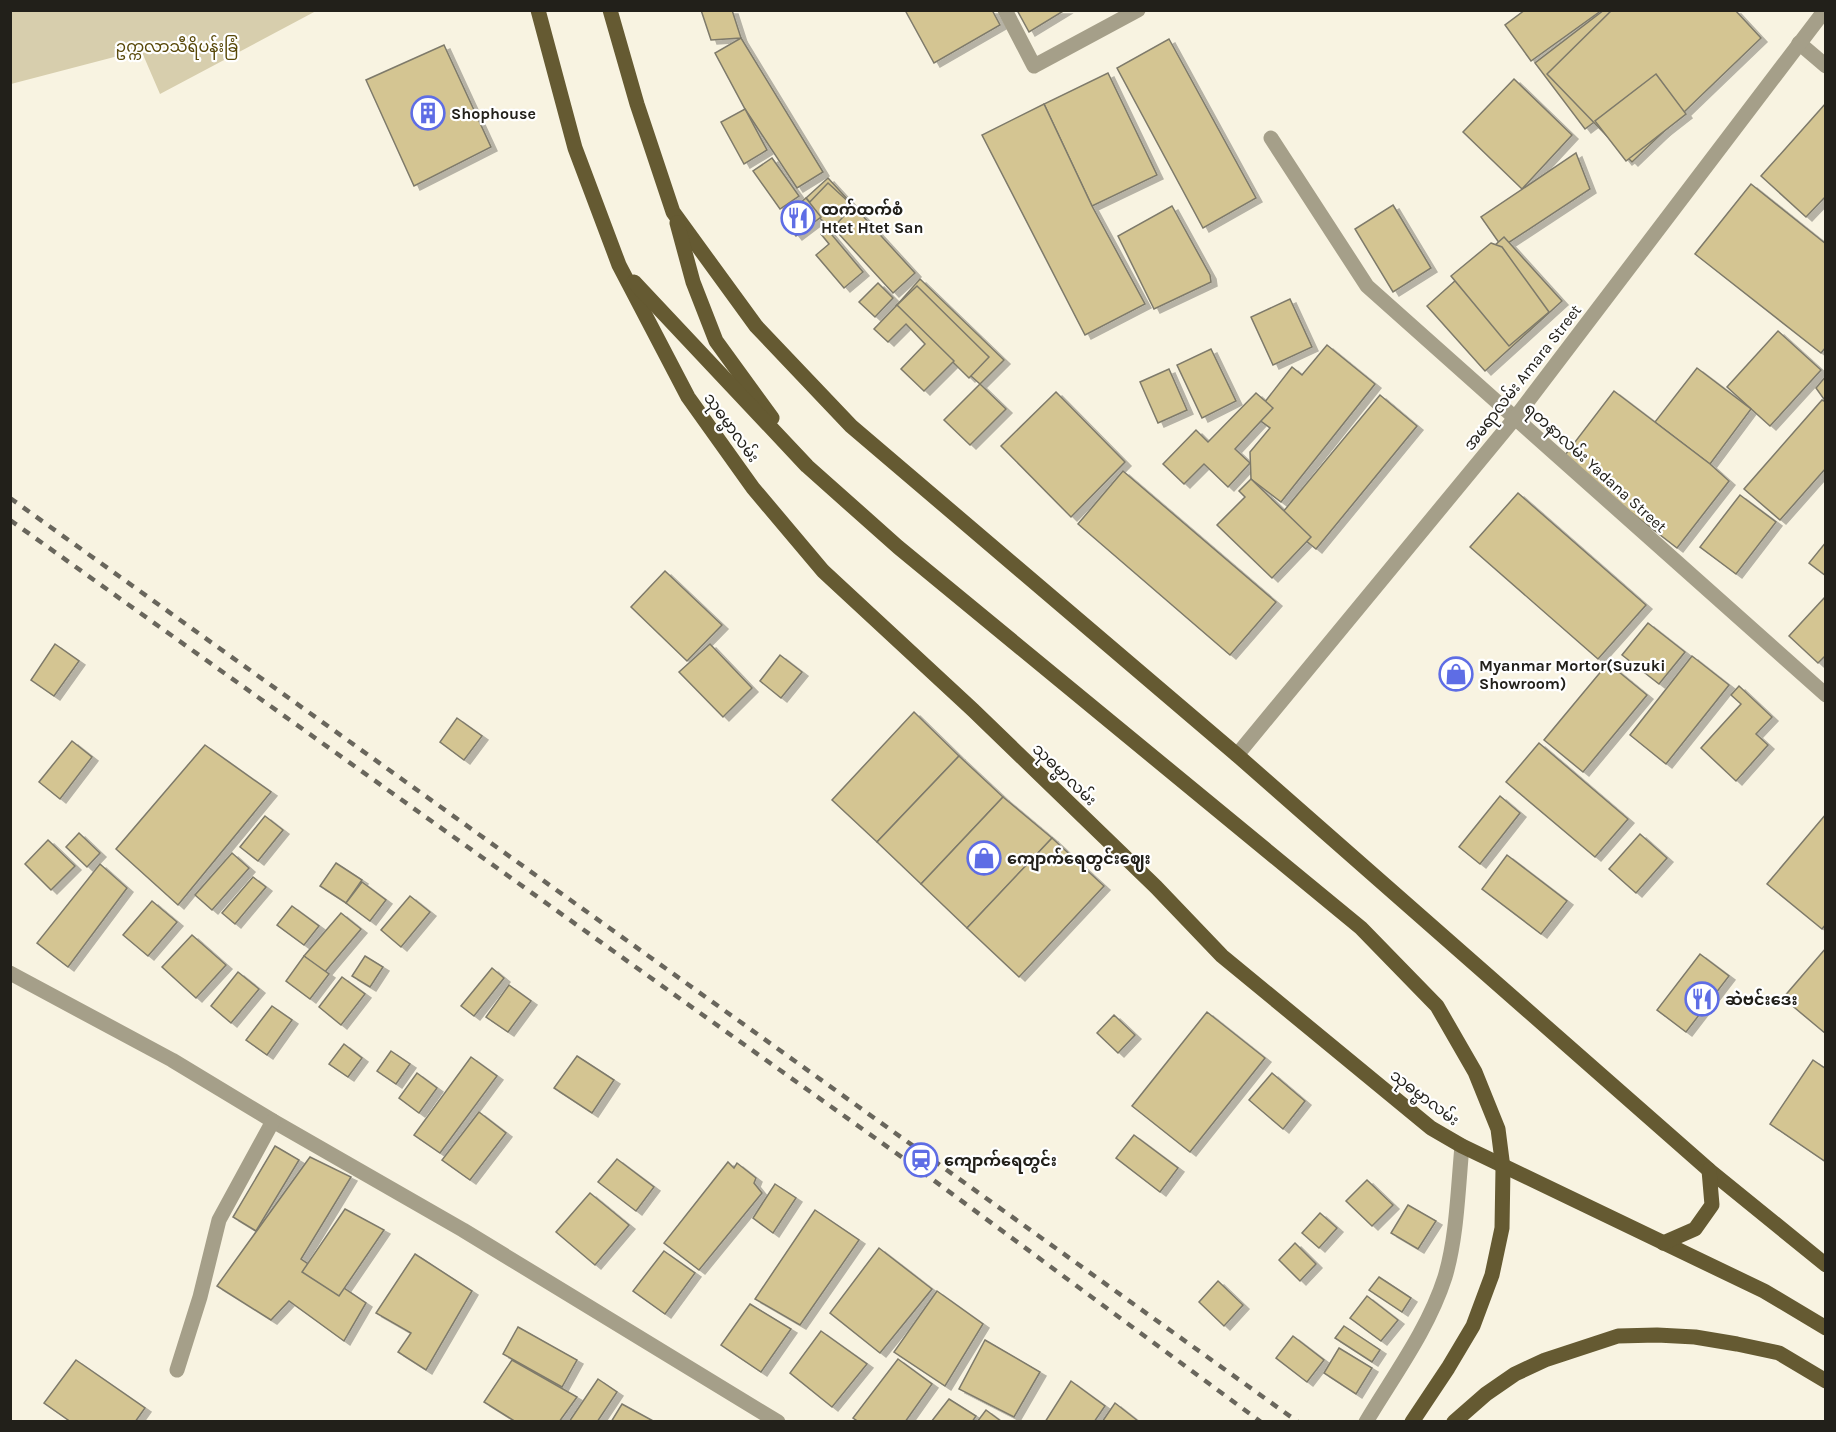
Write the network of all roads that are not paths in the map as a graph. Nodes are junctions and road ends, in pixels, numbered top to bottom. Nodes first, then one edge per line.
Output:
1 (538, 10) edge
2 (610, 10) edge
3 (1005, 10) edge
4 (1138, 10) edge
5 (1825, 10) edge
6 (1799, 43) junction
7 (1826, 66) edge
8 (1270, 138) dead end
9 (673, 212) junction
10 (619, 265) junction
11 (1515, 418) junction
12 (807, 466) junction
13 (1826, 695) edge
14 (1236, 755) junction
15 (10, 973) edge
16 (273, 1121) junction
17 (1462, 1146) junction
18 (1709, 1170) junction
19 (1663, 1243) junction
20 (1826, 1265) edge
21 (1826, 1328) edge
22 (177, 1370) dead end
23 (1826, 1381) edge
24 (778, 1422) edge
25 (1366, 1422) edge
26 (1412, 1422) edge
27 (1455, 1422) edge

1 - 10 main road, သုဓမ္မာလမ်း
2 - 9 main road
3 - 4 street
5 - 6 street, အမရာလမ်း Amara Street
6 - 7 street
6 - 11 street, အမရာလမ်း Amara Street
8 - 11 street, ရတနာလမ်း Yadana Street
9 - 12 main road
9 - 14 main road
10 - 12 main road
10 - 17 main road, သုဓမ္မာလမ်း
11 - 13 street, ရတနာလမ်း Yadana Street
11 - 14 street, အမရာလမ်း Amara Street
12 - 26 main road
14 - 18 main road
15 - 16 street
16 - 22 street
16 - 24 street
17 - 19 main road, သုဓမ္မာလမ်း
17 - 25 street
18 - 19 main road
18 - 20 main road
19 - 21 main road, သုဓမ္မာလမ်း
23 - 27 main road

